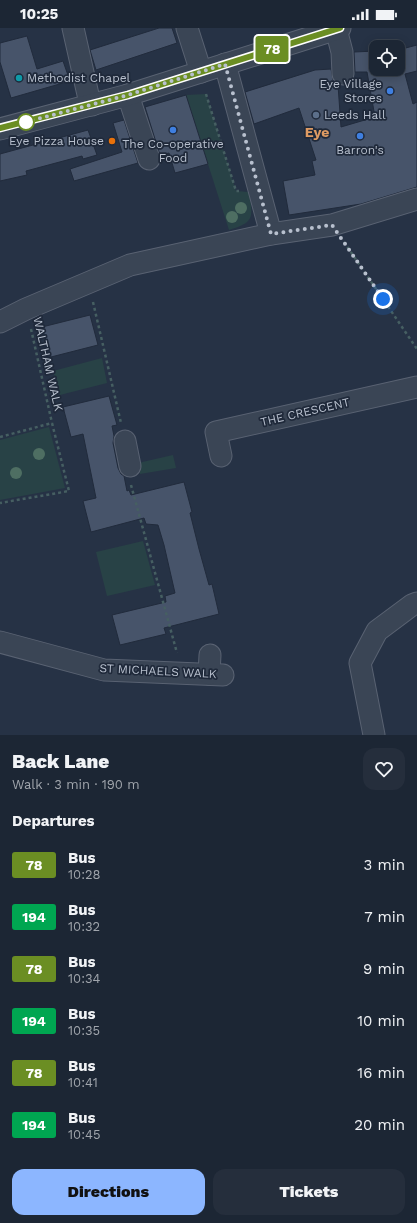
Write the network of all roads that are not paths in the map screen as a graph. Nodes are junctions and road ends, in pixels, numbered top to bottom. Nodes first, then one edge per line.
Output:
1 (72, 28) edge
2 (187, 28) edge
3 (338, 28) edge
4 (225, 64) junction
5 (201, 72) junction
6 (343, 74) dead end
7 (128, 95) junction
8 (92, 105) junction
9 (0, 128) edge
10 (149, 159) dead end
11 (417, 199) edge
12 (271, 234) junction
13 (0, 322) edge
14 (417, 387) edge
15 (125, 441) dead end
16 (221, 456) dead end
17 (130, 466) dead end
18 (417, 603) edge
19 (0, 642) edge
20 (214, 668) dead end
21 (374, 735) edge

1 - 8 street
2 - 5 street
3 - 4 street
3 - 6 street
4 - 5 street
4 - 12 street
5 - 7 street
7 - 8 street
7 - 10 street
8 - 9 street
11 - 12 street
12 - 13 street
14 - 16 street, THE CRESCENT
15 - 17 street
18 - 21 street
19 - 20 street, ST MICHAELS WALK

